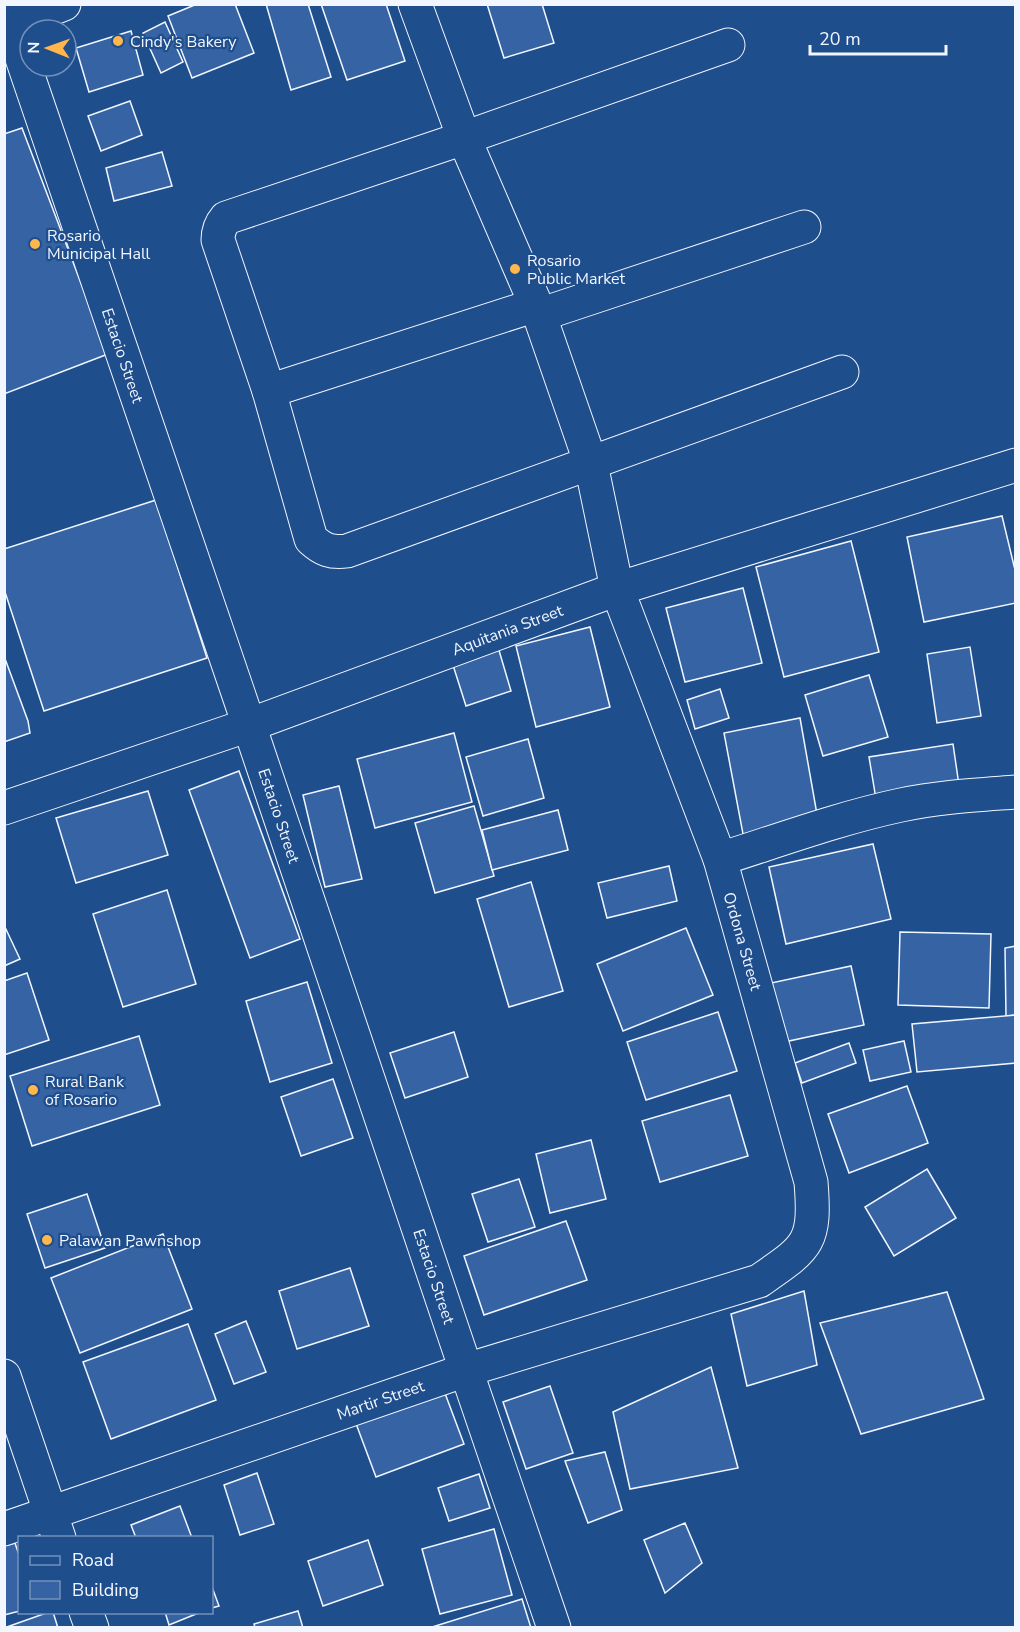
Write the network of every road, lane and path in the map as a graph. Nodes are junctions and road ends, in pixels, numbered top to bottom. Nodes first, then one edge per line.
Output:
1 (64, 4) edge
2 (415, 4) edge
3 (7, 19) edge
4 (728, 45) dead end
5 (464, 138) junction
6 (804, 226) dead end
7 (537, 310) junction
8 (842, 372) dead end
9 (269, 391) junction
10 (591, 464) junction
11 (1016, 465) edge
12 (617, 589) junction
13 (249, 725) junction
14 (1016, 792) edge
15 (4, 808) edge
16 (720, 859) junction
17 (759, 1281) joint
18 (466, 1370) junction
19 (4, 1376) edge
20 (54, 1525) edge
21 (4, 1529) edge
22 (555, 1628) edge

1 - 3 main road
2 - 5 main road, Ordona Street
3 - 13 main road, Estacio Street
4 - 5 main road
5 - 7 main road, Ordona Street
5 - 9 main road
6 - 7 main road
7 - 9 main road
7 - 10 main road, Ordona Street
8 - 10 main road
9 - 10 main road
10 - 12 main road, Ordona Street
11 - 12 main road, Aquitania Street
12 - 13 main road, Aquitania Street
12 - 16 main road, Ordona Street
13 - 15 main road, Aquitania Street
13 - 18 main road, Estacio Street
14 - 16 main road
16 - 17 main road, Ordona Street
17 - 18 main road, Martir Street
18 - 20 main road, Martir Street
18 - 22 main road, Estacio Street
19 - 20 main road
20 - 21 main road, Martir Street

